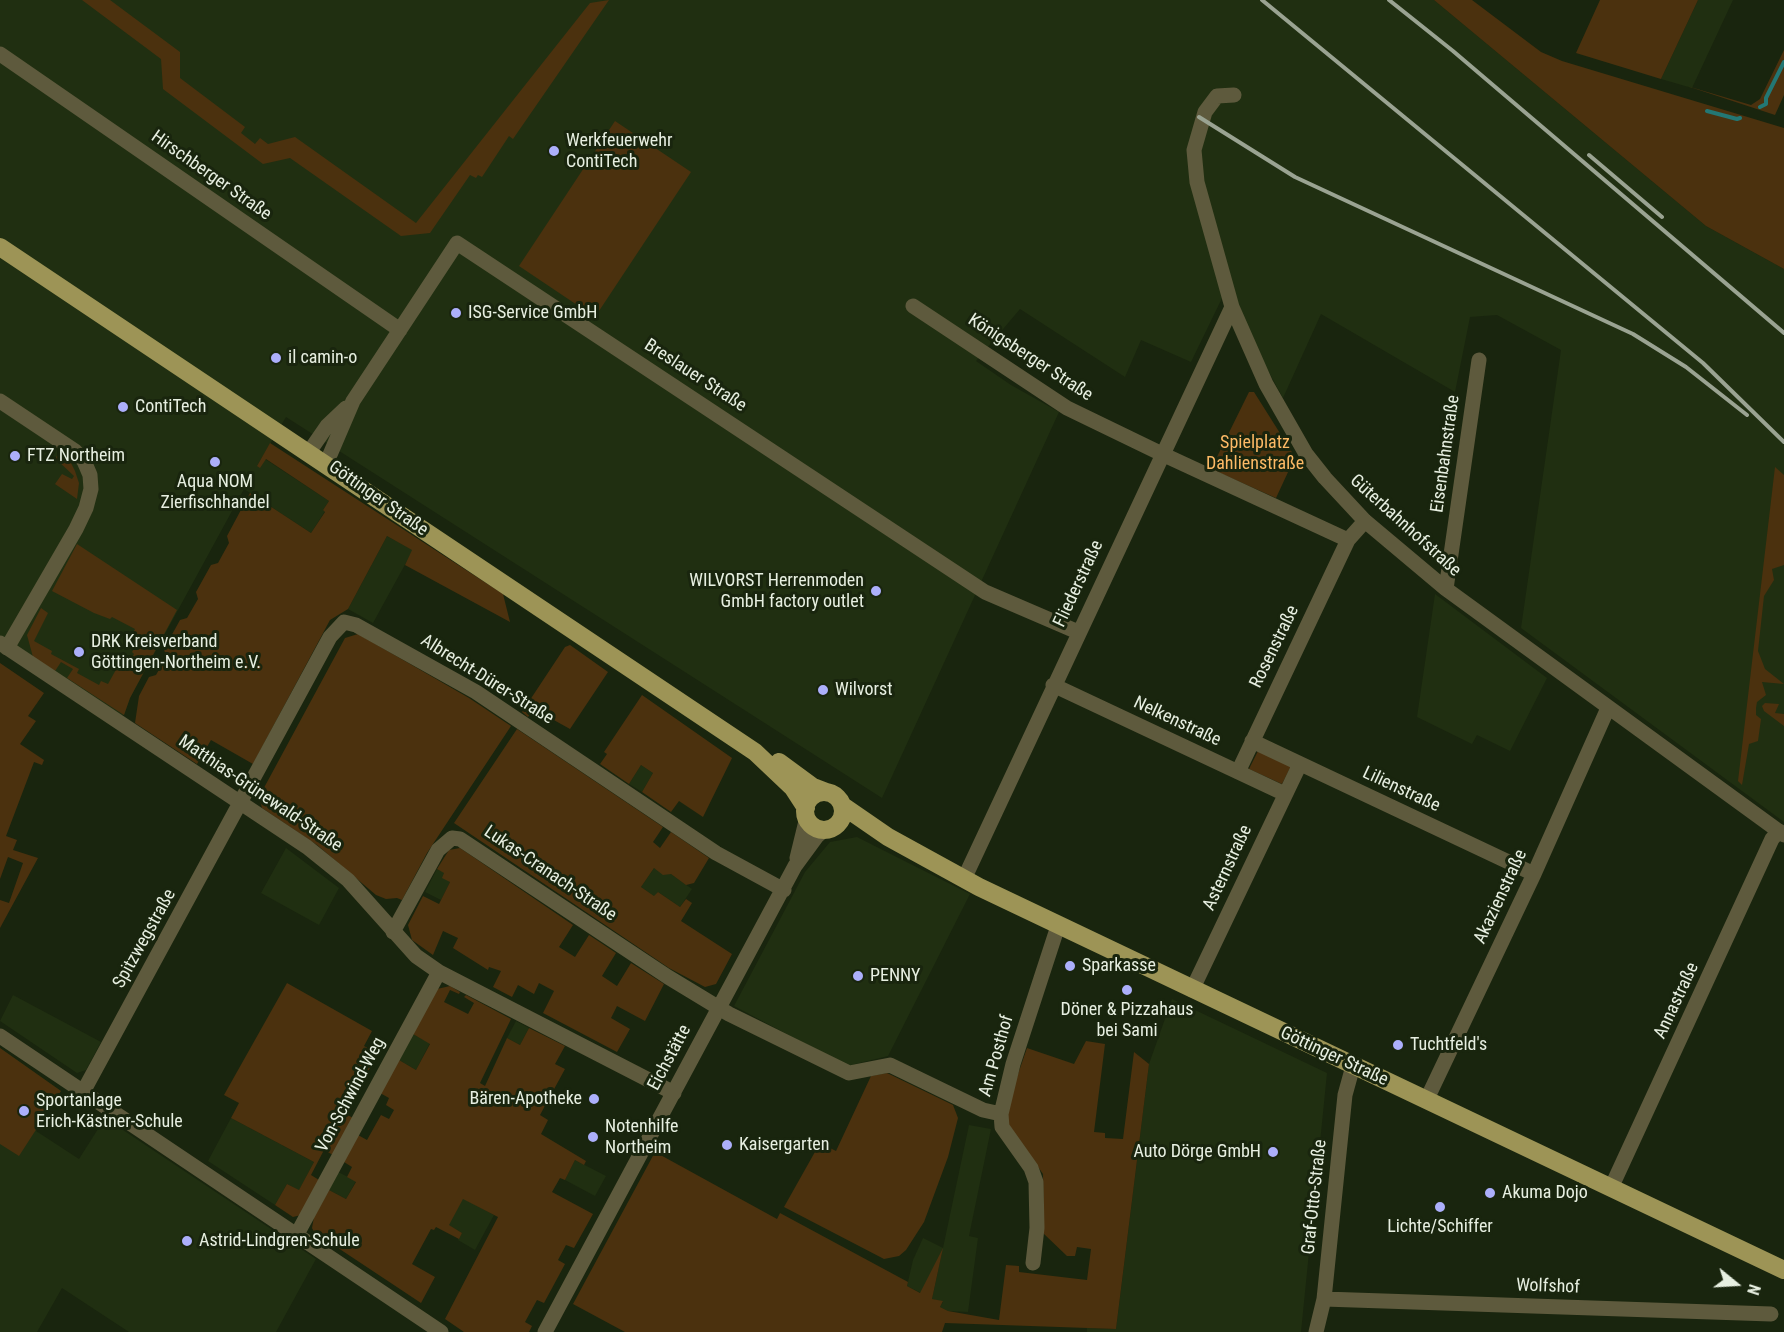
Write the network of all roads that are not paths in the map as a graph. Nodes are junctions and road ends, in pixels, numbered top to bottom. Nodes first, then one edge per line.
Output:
1 (0, 54) edge
2 (1234, 95) dead end
3 (0, 248) edge
4 (913, 306) dead end
5 (1232, 307) junction
6 (400, 330) junction
7 (1479, 360) dead end
8 (0, 401) edge
9 (353, 401) junction
10 (309, 452) junction
11 (1162, 454) junction
12 (326, 464) junction
13 (1365, 521) junction
14 (1348, 540) junction
15 (1446, 589) junction
16 (1078, 632) junction
17 (3, 645) edge
18 (1053, 685) junction
19 (1608, 708) junction
20 (1252, 741) junction
21 (755, 752) junction
22 (1300, 764) junction
23 (1238, 772) junction
24 (826, 792) junction
25 (1285, 794) junction
26 (241, 804) junction
27 (843, 806) junction
28 (806, 812) junction
29 (831, 827) junction
30 (1781, 833) edge
31 (888, 837) junction
32 (795, 866) junction
33 (1534, 874) junction
34 (964, 879) junction
35 (784, 890) junction
36 (1058, 926) junction
37 (393, 932) junction
38 (439, 972) junction
39 (1192, 990) junction
40 (719, 1007) junction
41 (0, 1036) edge
42 (1353, 1066) junction
43 (83, 1092) junction
44 (674, 1093) junction
45 (1426, 1101) junction
46 (1000, 1114) junction
47 (1611, 1188) junction
48 (296, 1236) junction
49 (1033, 1263) dead end
50 (1776, 1266) edge
51 (1784, 1277) edge
52 (1324, 1299) junction
53 (1771, 1314) dead end
54 (441, 1332) edge
55 (544, 1332) edge
56 (1316, 1332) edge

1 - 6 street, Hirschberger Straße
2 - 5 street, Güterbahnhofstraße
3 - 10 main road, Göttinger Straße
4 - 11 street, Königsberger Straße
5 - 11 street, Fliederstraße
5 - 13 street, Güterbahnhofstraße
6 - 9 street, Breslauer Straße
6 - 16 street, Breslauer Straße
7 - 15 street, Eisenbahnstraße
8 - 17 street
9 - 10 street, Breslauer Straße
9 - 12 street, Breslauer Straße
10 - 12 main road, Göttinger Straße
11 - 14 street, Königsberger Straße
11 - 16 street, Fliederstraße
12 - 21 main road, Göttinger Straße
13 - 14 street, Rosenstraße
13 - 15 street, Güterbahnhofstraße
14 - 20 street, Rosenstraße
15 - 19 street, Güterbahnhofstraße
16 - 18 street, Fliederstraße
17 - 26 street, Matthias-Grünewald-Straße
18 - 23 street, Nelkenstraße
18 - 34 street, Fliederstraße
19 - 30 street, Güterbahnhofstraße
19 - 33 street, Akazienstraße
20 - 22 street, Lilienstraße
20 - 23 street, Rosenstraße
21 - 24 main road, Göttinger Straße
21 - 28 main road, Göttinger Straße
22 - 25 street, Asternstraße
22 - 33 street, Lilienstraße
23 - 25 street, Nelkenstraße
24 - 27 main road, Göttinger Straße
24 - 28 main road
25 - 39 street, Asternstraße
26 - 35 street, Albrecht-Dürer-Straße
26 - 37 street, Matthias-Grünewald-Straße
26 - 43 street, Spitzwegstraße
27 - 29 main road
27 - 31 main road, Göttinger Straße
28 - 29 main road, Göttinger Straße
28 - 32 street, Eichstätte
29 - 31 main road, Göttinger Straße
29 - 32 street, Eichstätte
30 - 47 street, Annastraße
31 - 34 main road, Göttinger Straße
32 - 35 street, Eichstätte
33 - 45 street, Akazienstraße
34 - 36 main road, Göttinger Straße
35 - 40 street, Eichstätte
36 - 39 main road, Göttinger Straße
36 - 46 street, Am Posthof
37 - 38 street, Matthias-Grünewald-Straße
37 - 40 street, Lukas-Cranach-Straße
38 - 44 street, Matthias-Grünewald-Straße
38 - 48 street, Von-Schwind-Weg
39 - 42 main road, Göttinger Straße
40 - 44 street, Eichstätte
40 - 46 street
41 - 43 street
42 - 45 main road, Göttinger Straße
42 - 52 street, Graf-Otto-Straße
43 - 48 street
44 - 55 street, Eichstätte
45 - 47 main road, Göttinger Straße
46 - 49 street, Am Posthof
47 - 50 main road, Göttinger Straße
48 - 54 street
50 - 51 street
52 - 53 street, Wolfshof
52 - 56 street, Graf-Otto-Straße

